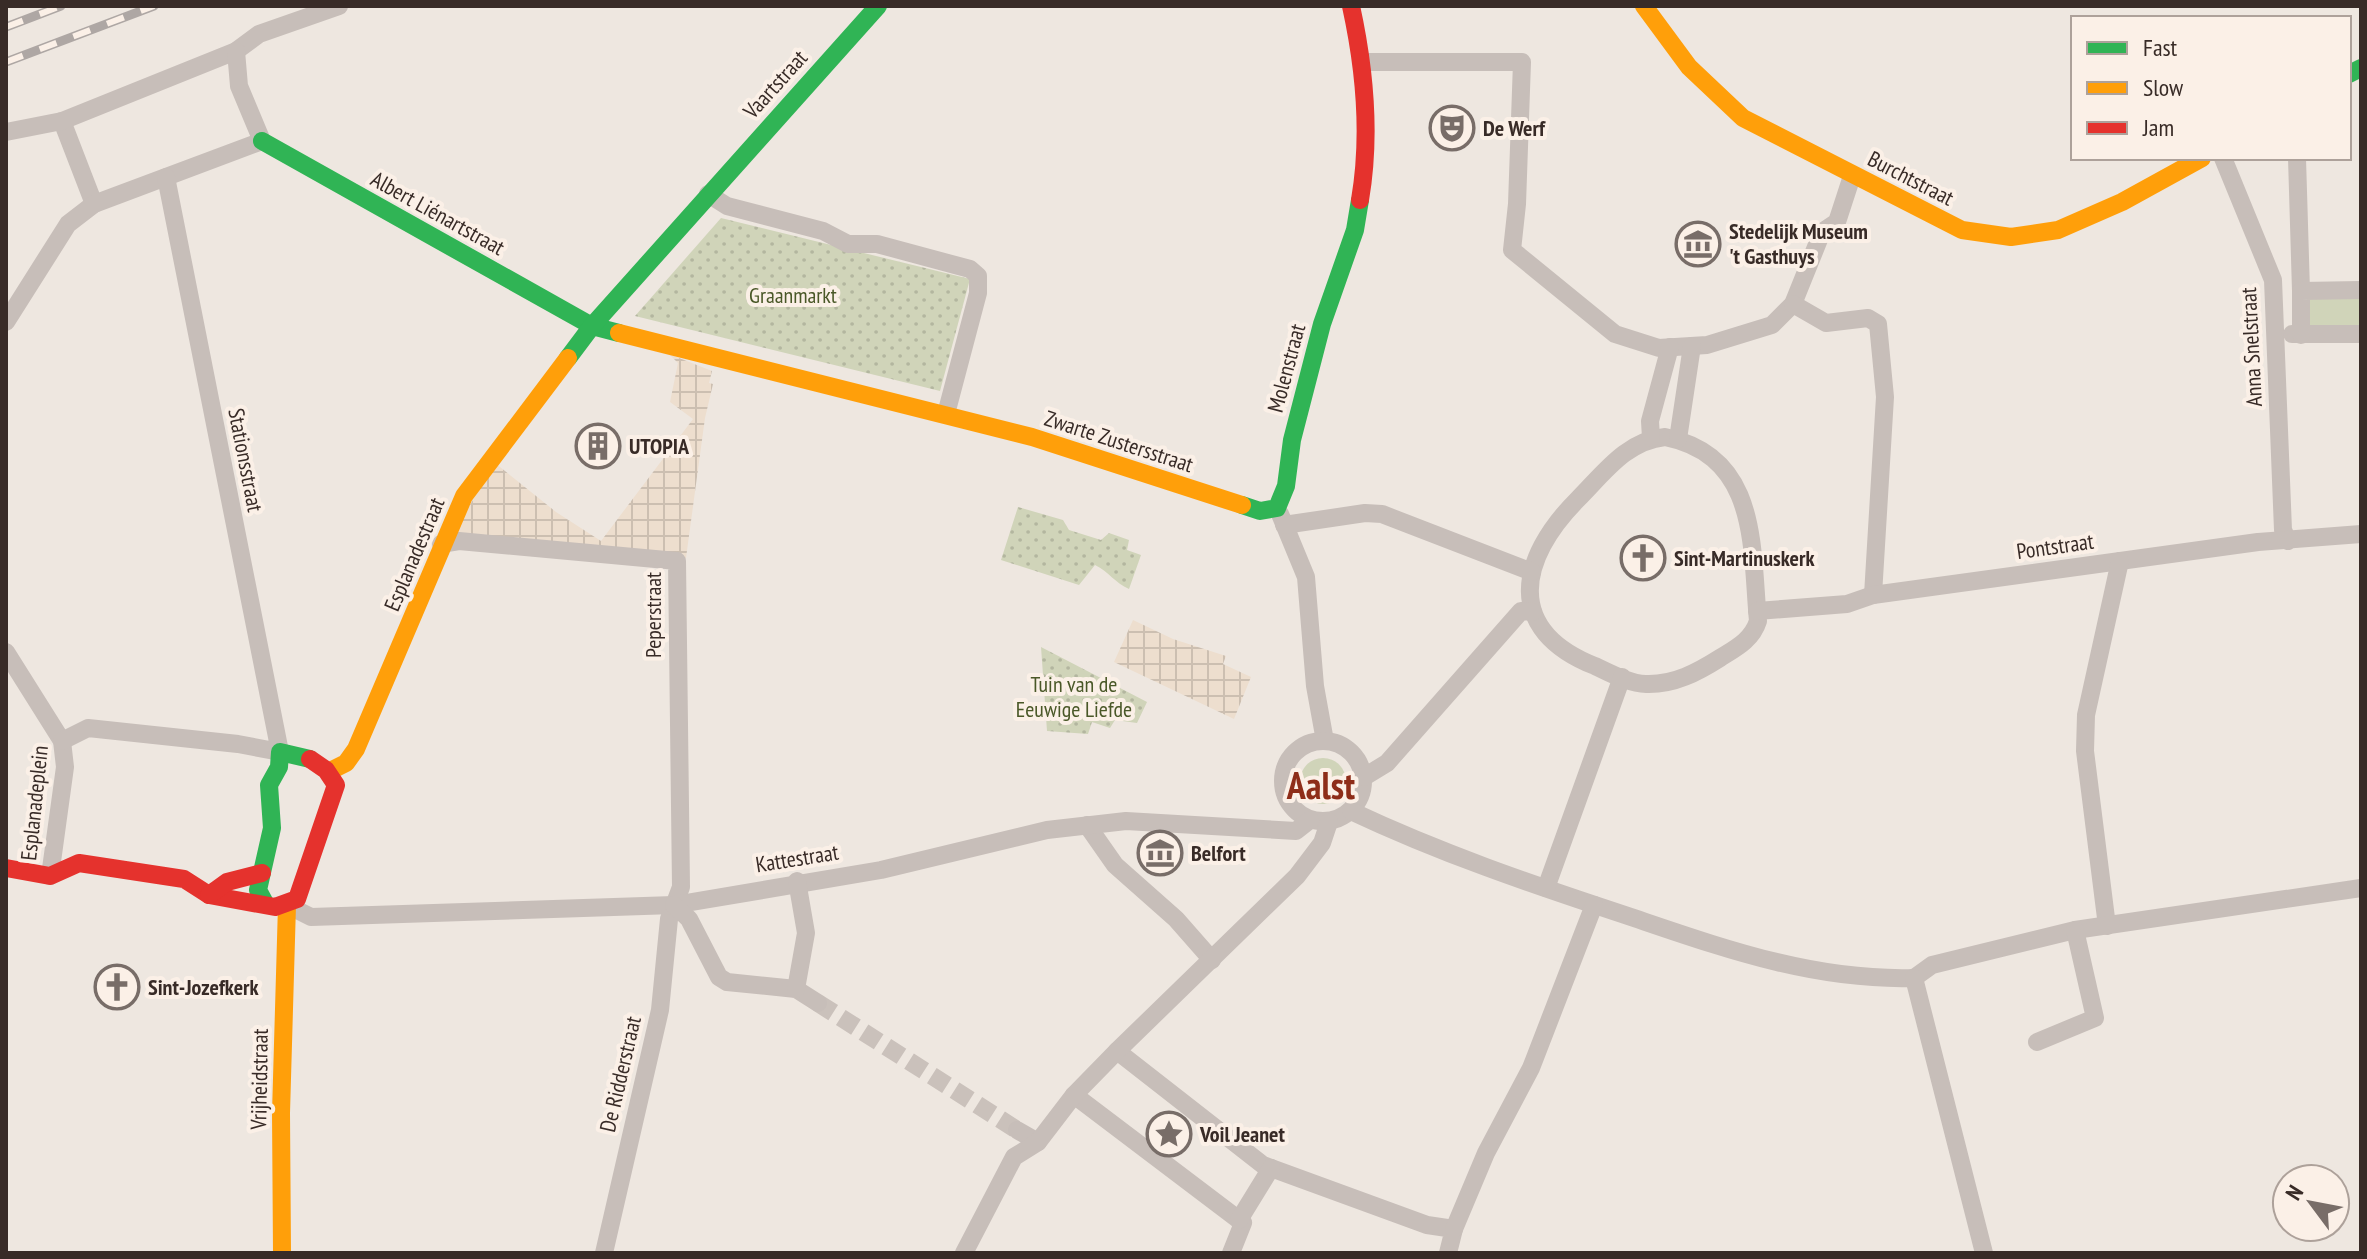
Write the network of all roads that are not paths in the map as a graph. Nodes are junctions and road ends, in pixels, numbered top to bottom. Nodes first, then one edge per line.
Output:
1 (339, 6) edge
2 (878, 6) edge
3 (1351, 6) edge
4 (1644, 6) edge
5 (236, 51) junction
6 (1363, 62) junction
7 (62, 121) junction
8 (6, 132) edge
9 (262, 141) junction
10 (2198, 160) edge
11 (2224, 160) edge
12 (2297, 160) edge
13 (1852, 176) junction
14 (166, 177) junction
15 (708, 194) junction
16 (94, 204) junction
17 (2361, 290) edge
18 (2301, 291) junction
19 (1793, 304) junction
20 (6, 322) edge
21 (592, 326) junction
22 (2276, 333) junction
23 (2361, 334) edge
24 (2301, 335) junction
25 (1692, 346) junction
26 (1670, 347) junction
27 (946, 414) junction
28 (1651, 438) junction
29 (1678, 439) junction
30 (1281, 516) junction
31 (2361, 534) edge
32 (2288, 541) junction
33 (441, 544) junction
34 (2120, 561) junction
35 (1532, 572) junction
36 (1873, 595) junction
37 (1757, 611) junction
38 (1533, 612) junction
39 (6, 652) edge
40 (1622, 677) junction
41 (62, 741) junction
42 (1325, 741) junction
43 (280, 752) junction
44 (330, 771) junction
45 (1364, 777) junction
46 (1351, 811) junction
47 (1320, 821) junction
48 (1087, 825) junction
49 (6, 868) edge
50 (262, 873) junction
51 (50, 876) junction
52 (797, 881) junction
53 (1546, 888) junction
54 (2361, 888) edge
55 (209, 895) junction
56 (265, 903) junction
57 (287, 905) junction
58 (674, 905) junction
59 (1594, 905) junction
60 (2107, 926) junction
61 (2075, 930) junction
62 (1212, 960) junction
63 (1914, 978) junction
64 (796, 989) junction
65 (818, 1003) tunnel mouth
66 (2037, 1042) dead end
67 (1117, 1051) junction
68 (1074, 1095) junction
69 (1017, 1130) tunnel mouth
70 (1038, 1142) junction
71 (1271, 1168) junction
72 (1239, 1220) junction
73 (1454, 1229) junction
74 (282, 1253) edge
75 (604, 1253) edge
76 (964, 1253) edge
77 (1231, 1253) edge
78 (1448, 1253) edge
79 (1984, 1253) edge

1 - 5 street
2 - 15 street, Vaartstraat
3 - 6 street, Molenstraat
4 - 13 street, Burchtstraat
5 - 7 street
5 - 9 street
6 - 26 street
6 - 30 street, Molenstraat
7 - 8 street
7 - 16 street
9 - 14 street
9 - 21 street, Albert Liénartstraat
10 - 13 street, Burchtstraat
11 - 22 street, Anna Snelstraat
12 - 18 street
13 - 19 street
14 - 16 street
14 - 43 street, Stationsstraat
15 - 21 street
15 - 27 street
16 - 20 street
17 - 18 street
18 - 24 street
19 - 25 street
19 - 36 street
21 - 27 street
21 - 33 street, Esplanadestraat
22 - 24 street
22 - 32 street, Anna Snelstraat
23 - 24 street
25 - 26 street
25 - 29 street
26 - 28 street
27 - 30 street, Zwarte Zustersstraat
28 - 29 street
28 - 35 street
29 - 37 street
30 - 35 street
30 - 42 street
31 - 32 street, Pontstraat
32 - 34 street, Pontstraat
33 - 44 street, Esplanadestraat
33 - 58 street, Peperstraat
34 - 36 street, Pontstraat
34 - 60 street
35 - 38 street
36 - 37 street, Pontstraat
37 - 40 street
38 - 40 street
38 - 45 street
39 - 41 street
40 - 53 street
41 - 43 street, Esplanadeplein
41 - 51 street, Esplanadeplein
42 - 45 street
42 - 47 street
43 - 44 street, Esplanadeplein
43 - 50 street
44 - 57 street
45 - 46 street
46 - 47 street
46 - 53 street
47 - 48 street, Kattestraat
47 - 62 street
48 - 52 street, Kattestraat
48 - 62 street
49 - 51 street
50 - 55 street
50 - 56 street
51 - 55 street, Esplanadeplein
52 - 58 street, Kattestraat
52 - 64 street
53 - 59 street
54 - 60 street
55 - 56 street, Esplanadeplein
56 - 57 street, Esplanadeplein
57 - 58 street, Kattestraat
57 - 74 street, Vrijheidstraat
58 - 64 street
58 - 75 street, De Ridderstraat
59 - 63 street
59 - 73 street
60 - 61 street
61 - 63 street
61 - 66 street
62 - 67 street
63 - 79 street
64 - 65 street
67 - 68 street
67 - 71 street
68 - 70 street
68 - 72 street
69 - 70 street
70 - 76 street
71 - 72 street
71 - 73 street
72 - 77 street
73 - 78 street

